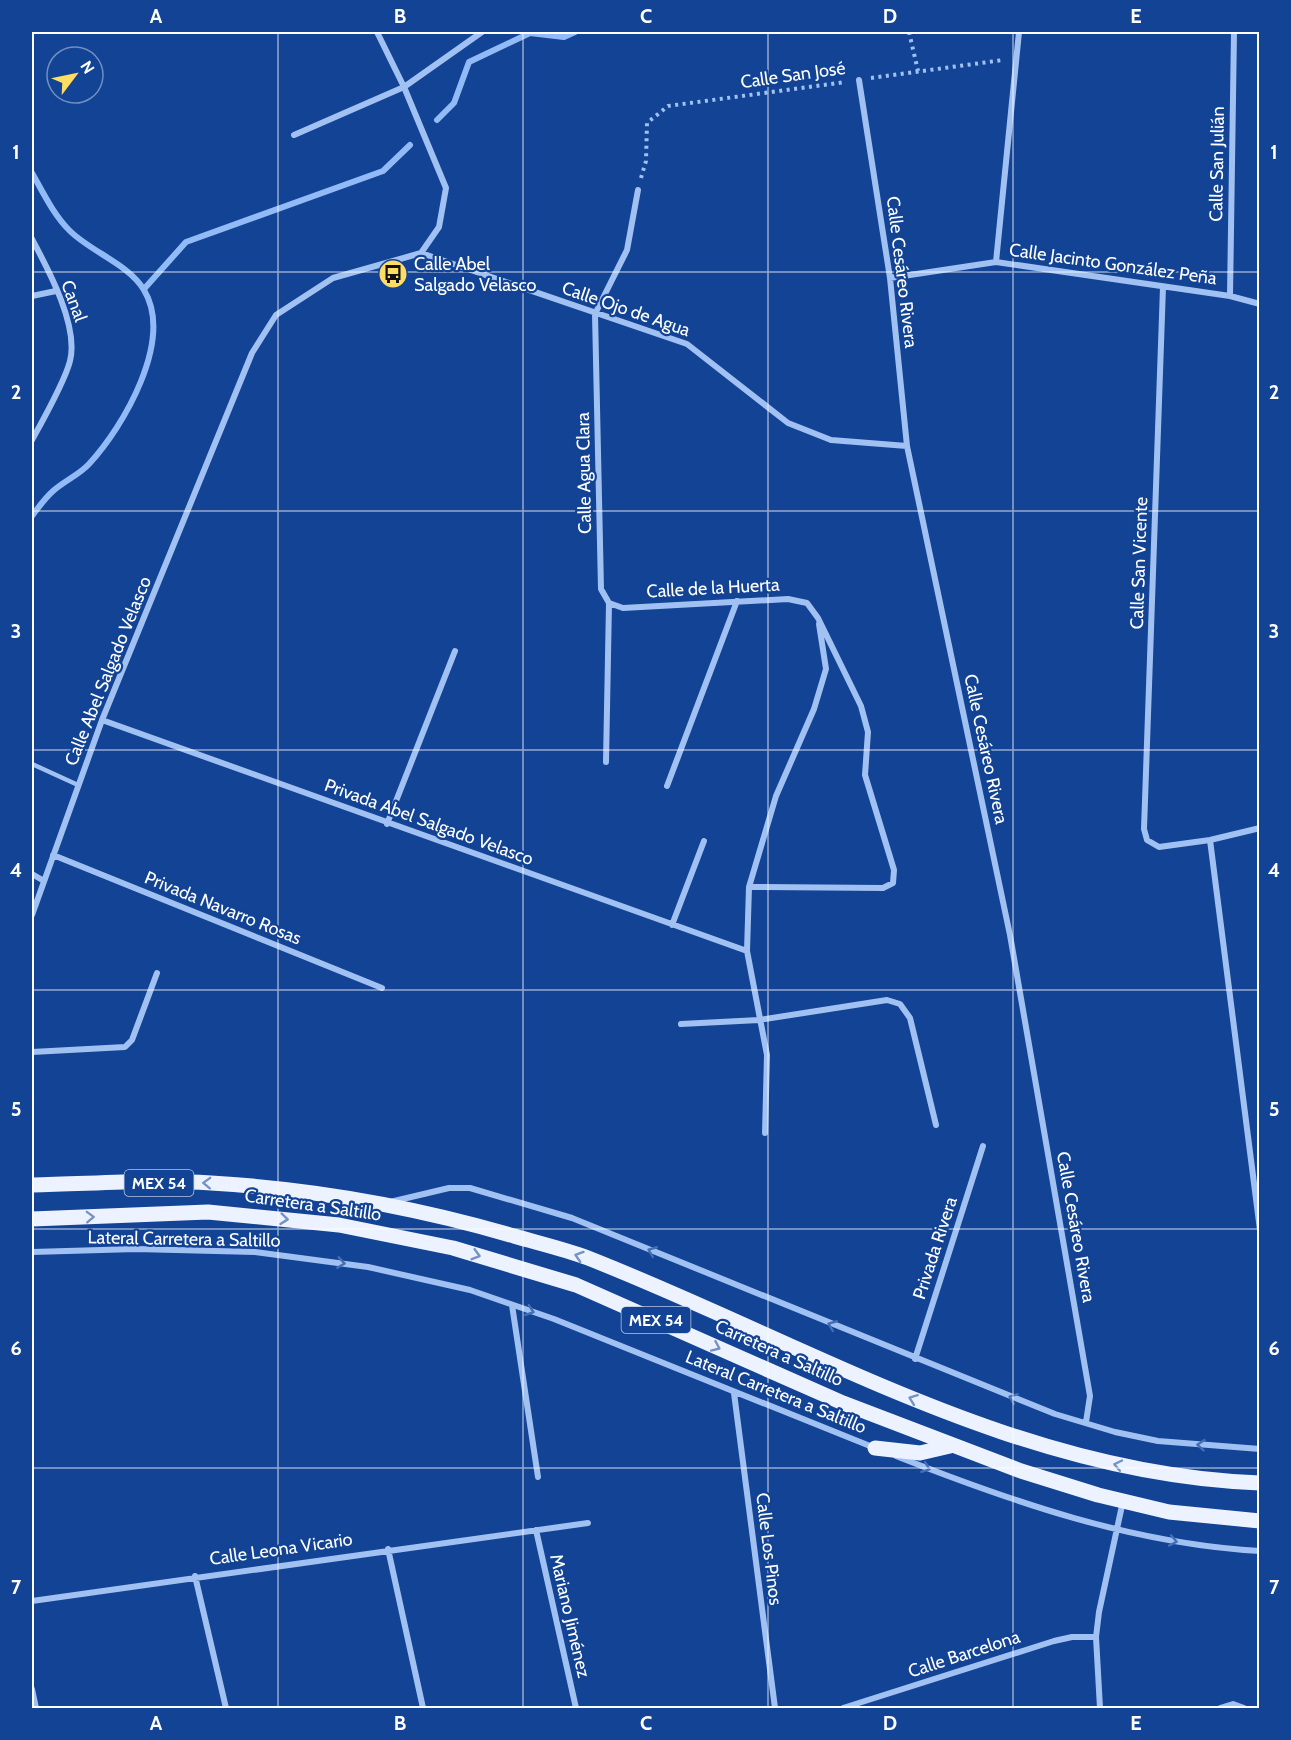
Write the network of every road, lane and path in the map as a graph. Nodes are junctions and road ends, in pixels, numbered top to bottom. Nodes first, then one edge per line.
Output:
1 (377, 32) edge
2 (482, 32) edge
3 (909, 32) edge
4 (1018, 32) edge
5 (1234, 32) edge
6 (1016, 58) junction
7 (918, 71) junction
8 (860, 80) junction
9 (404, 87) junction
10 (294, 135) dead end
11 (638, 190) joint
12 (32, 239) edge
13 (421, 253) junction
14 (996, 262) junction
15 (890, 278) junction
16 (1163, 287) junction
17 (56, 291) junction
18 (32, 296) edge
19 (1230, 296) junction
20 (1260, 304) edge
21 (595, 314) junction
22 (32, 440) edge
23 (907, 446) junction
24 (737, 601) junction
25 (609, 603) junction
26 (818, 618) junction
27 (455, 651) dead end
28 (102, 720) junction
29 (606, 762) dead end
30 (32, 764) edge
31 (78, 785) junction
32 (667, 786) dead end
33 (387, 824) junction
34 (1260, 828) edge
35 (1210, 840) junction
36 (704, 841) dead end
37 (53, 855) junction
38 (32, 874) edge
39 (44, 880) junction
40 (749, 887) junction
41 (32, 915) edge
42 (672, 925) junction
43 (747, 951) junction
44 (157, 973) dead end
45 (382, 988) dead end
46 (759, 1020) junction
47 (681, 1024) dead end
48 (32, 1052) edge
49 (936, 1125) dead end
50 (765, 1132) dead end
51 (983, 1146) dead end
52 (32, 1185) edge
53 (383, 1204) junction
54 (32, 1219) edge
55 (1260, 1230) edge
56 (32, 1252) edge
57 (512, 1305) junction
58 (915, 1359) junction
59 (734, 1393) junction
60 (1086, 1422) junction
61 (950, 1446) junction
62 (875, 1448) junction
63 (1260, 1449) edge
64 (538, 1477) dead end
65 (1260, 1483) edge
66 (1123, 1501) junction
67 (1260, 1521) edge
68 (588, 1523) dead end
69 (1116, 1529) junction
70 (536, 1530) junction
71 (388, 1549) junction
72 (1260, 1551) edge
73 (195, 1576) junction
74 (32, 1601) edge
75 (1096, 1637) junction
76 (32, 1689) edge
77 (33, 1700) edge
78 (36, 1708) edge
79 (226, 1708) edge
80 (423, 1708) edge
81 (576, 1708) edge
82 (775, 1708) edge
83 (843, 1708) edge
84 (1100, 1708) edge
85 (1220, 1708) edge
86 (1244, 1708) edge

1 - 9 street
2 - 9 street
3 - 7 path
4 - 6 street
5 - 19 street, Calle San Julián
6 - 7 path, Calle San José
6 - 14 street
7 - 8 path, Calle San José
8 - 11 path, Calle San José
8 - 15 street, Calle Cesáreo Rivera
9 - 10 street
9 - 13 street
11 - 21 street, Calle Agua Clara
12 - 17 street, Canal
13 - 21 street, Calle Ojo de Agua
13 - 28 street, Calle Abel Salgado Velasco
14 - 15 street, Calle Jacinto González Peña
14 - 16 street, Calle Jacinto González Peña
15 - 23 street, Calle Cesáreo Rivera
16 - 19 street, Calle Jacinto González Peña
16 - 35 street, Calle San Vicente
17 - 18 street
17 - 22 street, Canal
19 - 20 street, Calle Jacinto González Peña
21 - 23 street, Calle Ojo de Agua
21 - 25 street, Calle Agua Clara
23 - 60 street, Calle Cesáreo Rivera
24 - 25 street, Calle de la Huerta
24 - 26 street, Calle de la Huerta
24 - 32 street
25 - 29 street, Calle Agua Clara
26 - 40 street
26 - 40 street, Calle de la Huerta
27 - 33 street
28 - 31 street, Calle Abel Salgado Velasco
28 - 33 street, Privada Abel Salgado Velasco
30 - 31 lane
31 - 37 street, Calle Abel Salgado Velasco
33 - 42 street, Privada Abel Salgado Velasco
34 - 35 street
35 - 55 street
36 - 42 street
37 - 39 street, Calle Abel Salgado Velasco
37 - 45 street, Privada Navarro Rosas
38 - 39 street
39 - 41 street, Calle Abel Salgado Velasco
40 - 43 street
42 - 43 street, Privada Abel Salgado Velasco
43 - 46 street
44 - 48 street
46 - 47 street
46 - 49 street
46 - 50 street
51 - 58 street, Privada Rivera
53 -> 52 main road, Carretera a Saltillo / MEX 54
58 -> 53 street
65 -> 53 main road, Carretera a Saltillo / MEX 54
54 -> 61 main road, Carretera a Saltillo / MEX 54
56 -> 57 street, Lateral Carretera a Saltillo
57 -> 59 street, Lateral Carretera a Saltillo
57 - 64 street
60 -> 58 street
59 - 62 street, Lateral Carretera a Saltillo
59 - 82 street, Calle Los Pinos
63 -> 60 street
61 - 62 main road
61 - 66 main road, Carretera a Saltillo / MEX 54
62 -> 69 street, Lateral Carretera a Saltillo
66 - 67 main road, Carretera a Saltillo / MEX 54
66 - 69 street
68 - 70 street, Calle Leona Vicario
69 -> 72 street, Lateral Carretera a Saltillo
69 - 75 street
70 - 71 street, Calle Leona Vicario
70 - 81 street, Mariano Jiménez
71 - 73 street, Calle Leona Vicario
71 - 80 street
73 - 74 street, Calle Leona Vicario
73 - 79 street
75 - 83 street, Calle Barcelona
75 - 84 street
76 - 77 street
77 - 78 street
85 - 86 street

